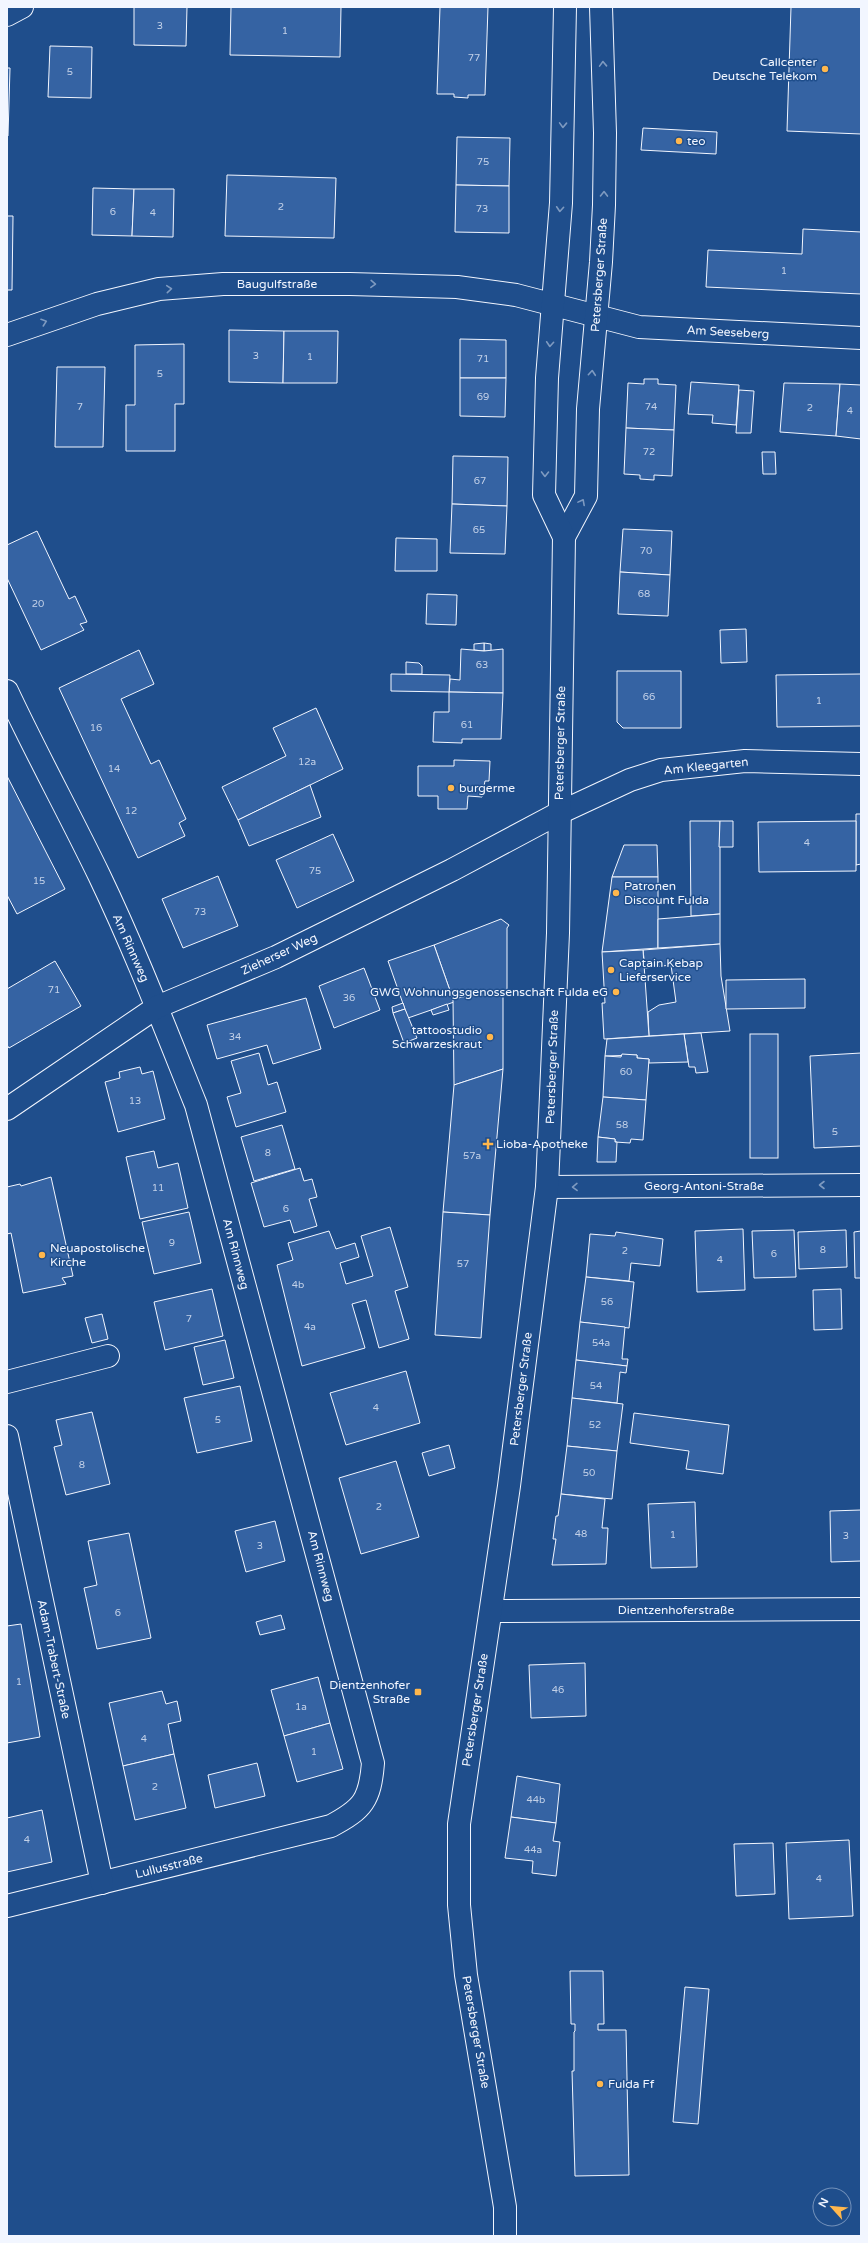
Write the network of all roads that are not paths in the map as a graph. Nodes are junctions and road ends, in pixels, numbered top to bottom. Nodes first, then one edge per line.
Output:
1 (22, 7) edge
2 (565, 7) edge
3 (601, 7) edge
4 (7, 15) edge
5 (553, 305) junction
6 (596, 317) junction
7 (7, 335) edge
8 (861, 338) edge
9 (564, 537) junction
10 (7, 691) edge
11 (861, 764) edge
12 (559, 813) junction
13 (157, 1007) junction
14 (7, 1109) edge
15 (861, 1185) edge
16 (547, 1187) junction
17 (108, 1356) dead end
18 (7, 1382) edge
19 (7, 1436) edge
20 (861, 1609) edge
21 (491, 1611) junction
22 (331, 1826) joint
23 (102, 1883) junction
24 (7, 1906) edge
25 (505, 2236) edge

1 - 4 street
2 -> 5 street, Petersberger Straße
6 -> 3 street, Petersberger Straße
5 - 6 street, Baugulfstraße
7 -> 5 street, Baugulfstraße
5 -> 9 street, Petersberger Straße
6 - 8 street, Am Seeseberg
9 -> 6 street, Petersberger Straße
9 - 12 street, Petersberger Straße
10 - 13 street, Am Rinnweg
11 - 12 street, Am Kleegarten
12 - 13 street, Zieherser Weg
12 - 16 street, Petersberger Straße
13 - 14 street, Zieherser Weg
13 - 22 street, Am Rinnweg
15 -> 16 street, Georg-Antoni-Straße
16 - 21 street, Petersberger Straße
17 - 18 street
19 - 23 street, Adam-Trabert-Straße
20 - 21 street, Dientzenhoferstraße
21 - 25 street, Petersberger Straße
22 - 23 street, Lullusstraße
23 - 24 street, Lullusstraße

